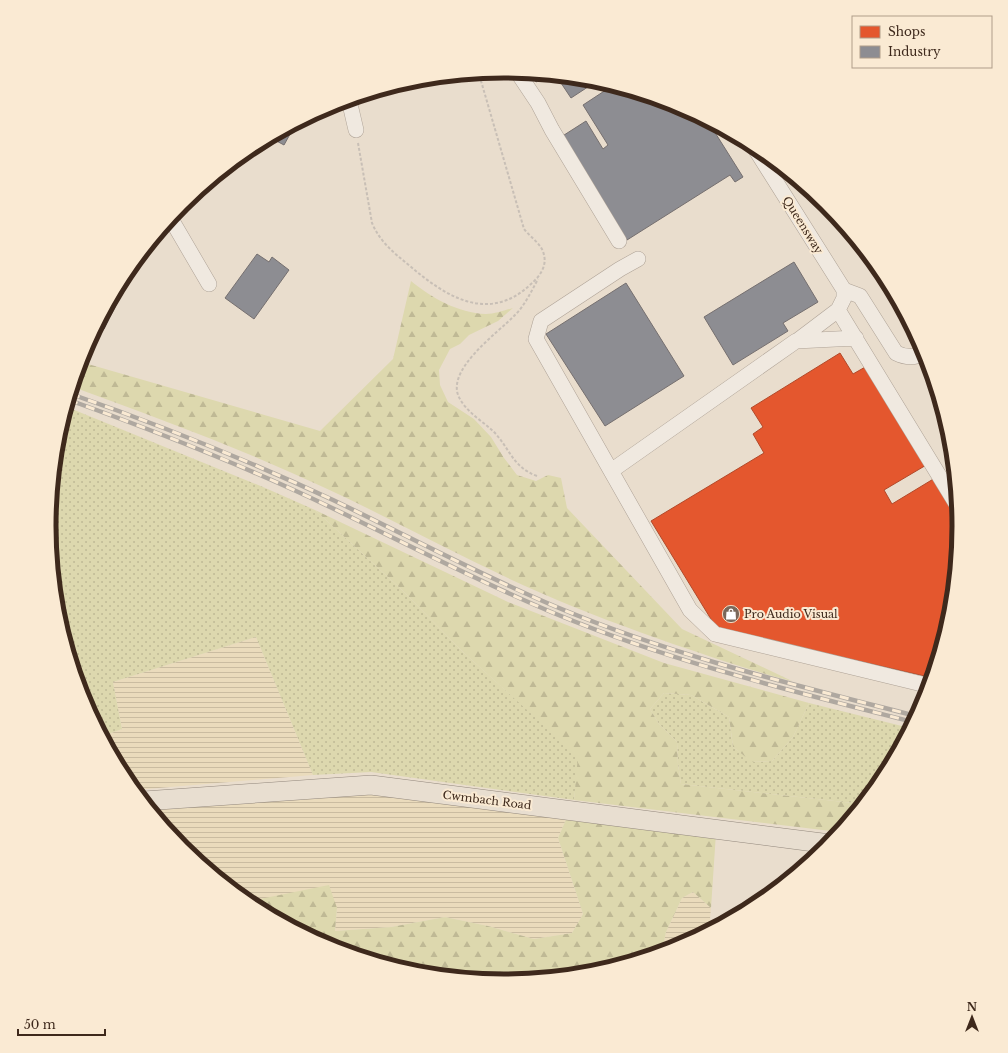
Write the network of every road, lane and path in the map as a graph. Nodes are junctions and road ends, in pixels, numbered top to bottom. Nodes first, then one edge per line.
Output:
1 (480, 79) edge
2 (522, 79) edge
3 (350, 106) edge
4 (356, 130) joint
5 (761, 160) edge
6 (174, 223) edge
7 (619, 241) dead end
8 (638, 259) dead end
9 (539, 276) junction
10 (209, 284) dead end
11 (841, 301) junction
12 (856, 338) junction
13 (796, 342) junction
14 (918, 356) edge
15 (611, 471) junction
16 (537, 476) dead end
17 (951, 495) edge
18 (923, 684) edge
19 (150, 801) edge
20 (821, 843) edge

1 - 9 path
2 - 7 street
3 - 4 street
4 - 9 path
5 - 11 street, Queensway
6 - 10 street
8 - 15 street
9 - 16 path
11 - 12 street, Queensway
11 - 13 street
11 - 14 street
12 - 13 street
12 - 17 street, Queensway
13 - 15 street
15 - 18 street
19 - 20 main road, Cwmbach Road

